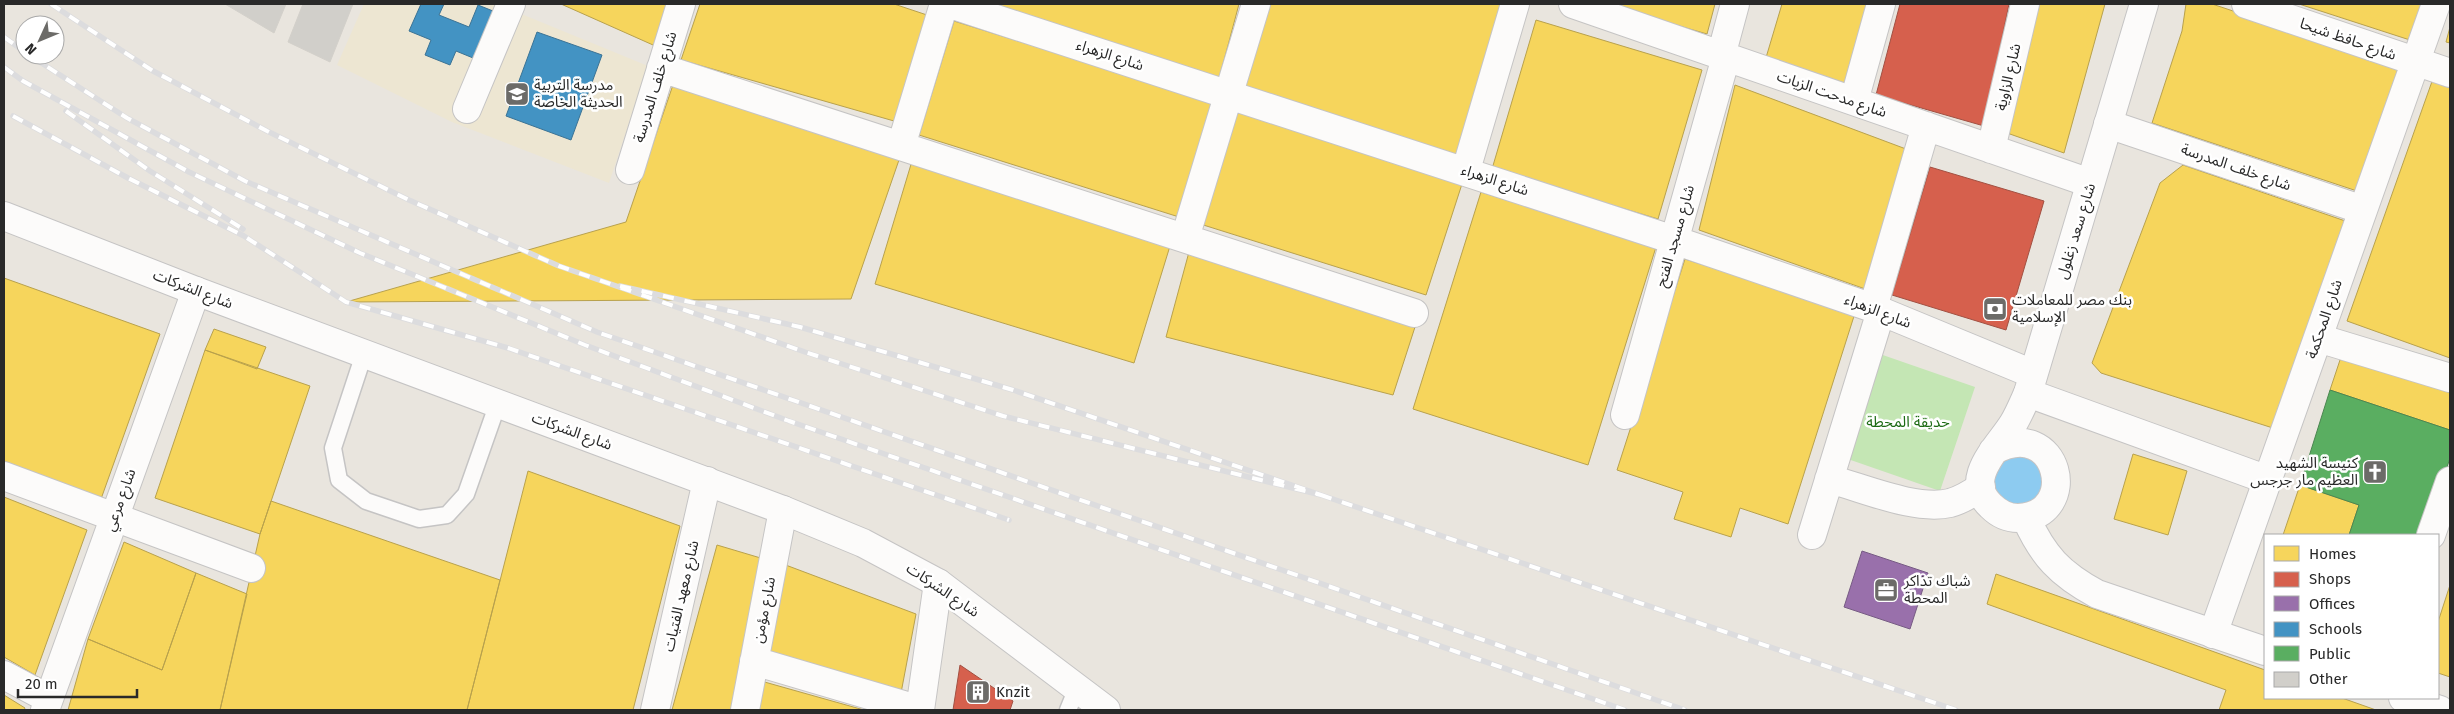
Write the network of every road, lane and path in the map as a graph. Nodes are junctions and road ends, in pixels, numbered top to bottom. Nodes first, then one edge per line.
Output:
1 (509, 4) edge
2 (681, 4) edge
3 (944, 4) edge
4 (950, 4) edge
5 (1256, 4) edge
6 (1515, 4) edge
7 (1736, 4) edge
8 (1881, 4) edge
9 (2025, 4) edge
10 (2144, 4) edge
11 (2246, 4) edge
12 (2436, 4) edge
13 (1583, 5) edge
14 (1723, 56) junction
15 (2416, 62) junction
16 (661, 68) junction
17 (2450, 72) edge
18 (1229, 93) junction
19 (1854, 101) junction
20 (468, 109) dead end
21 (2108, 124) junction
22 (1926, 126) junction
23 (901, 146) junction
24 (1991, 149) junction
25 (630, 170) dead end
26 (1466, 170) junction
27 (2090, 183) junction
28 (2363, 210) junction
29 (4, 216) edge
30 (1185, 238) junction
31 (1674, 240) junction
32 (196, 291) junction
33 (1877, 310) junction
34 (1414, 312) dead end
35 (2318, 338) junction
36 (364, 354) junction
37 (2450, 378) edge
38 (2030, 383) junction
39 (498, 403) junction
40 (1625, 415) dead end
41 (1993, 451) junction
42 (4, 476) edge
43 (1829, 479) junction
44 (2268, 480) junction
45 (706, 481) junction
46 (2450, 481) edge
47 (1981, 487) junction
48 (783, 510) junction
49 (114, 517) junction
50 (2026, 518) junction
51 (2440, 521) edge
52 (1812, 535) dead end
53 (251, 568) dead end
54 (938, 584) junction
55 (2213, 634) junction
56 (2264, 651) edge
57 (754, 661) junction
58 (4, 674) edge
59 (1073, 699) edge
60 (2406, 699) edge
61 (47, 705) edge
62 (655, 710) edge
63 (745, 710) edge
64 (920, 710) edge
65 (1106, 710) edge
66 (2440, 710) edge

1 - 20 street
2 - 16 street, شارع خلف المدرسة
3 - 23 street
4 - 18 street, شارع الزهراء
5 - 18 street
6 - 26 street
7 - 14 street, شارع مسجد الفتح
8 - 19 street
9 - 24 street, شارع الزاوية
10 - 21 street, شارع سعد زغلول
11 - 15 street, شارع حافظ شيحا
12 - 15 street, شارع المحكمة
13 - 14 street, شارع مدحت الزيات
14 - 19 street, شارع مدحت الزيات
14 - 31 street, شارع مسجد الفتح
15 - 17 street, شارع حافظ شيحا
15 - 28 street, شارع المحكمة
16 - 23 street
16 - 25 street, شارع خلف المدرسة
18 - 26 street, شارع الزهراء
18 - 30 street
19 - 22 street, شارع مدحت الزيات
21 - 27 street, شارع سعد زغلول
21 - 28 street, شارع خلف المدرسة
22 - 24 street, شارع مدحت الزيات
22 - 33 street
23 - 30 street
24 - 27 street, شارع مدحت الزيات
26 - 31 street, شارع الزهراء
27 - 38 street, شارع سعد زغلول
28 - 35 street, شارع المحكمة
29 - 32 street, شارع الشركات
30 - 34 street
31 - 33 street, شارع الزهراء
31 - 40 street, شارع مسجد الفتح
32 - 36 street, شارع الشركات
32 - 49 street, شارع مرعي
33 - 38 street, شارع الزهراء
33 - 43 street
35 - 37 street
35 - 44 street, شارع المحكمة
36 - 39 street, شارع الشركات
36 - 39 lane
38 - 41 street, شارع سعد زغلول
38 - 44 street, شارع الزهراء
39 - 45 street, شارع الشركات
41 - 47 street
41 - 50 street
42 - 49 street
43 - 47 street
43 - 52 street
44 - 55 street, شارع المحكمة
45 - 48 street, شارع الشركات
45 - 62 street, شارع معهد الفتيات
46 - 51 street
47 - 50 street
48 - 54 street, شارع الشركات
48 - 57 street, شارع مؤمن
49 - 53 street
49 - 61 street, شارع مرعي
50 - 55 street
54 - 59 street, شارع الشركات
54 - 64 street
55 - 56 street
57 - 63 street, شارع مؤمن
57 - 64 street
58 - 61 street
59 - 65 street, شارع الشركات
60 - 66 street

